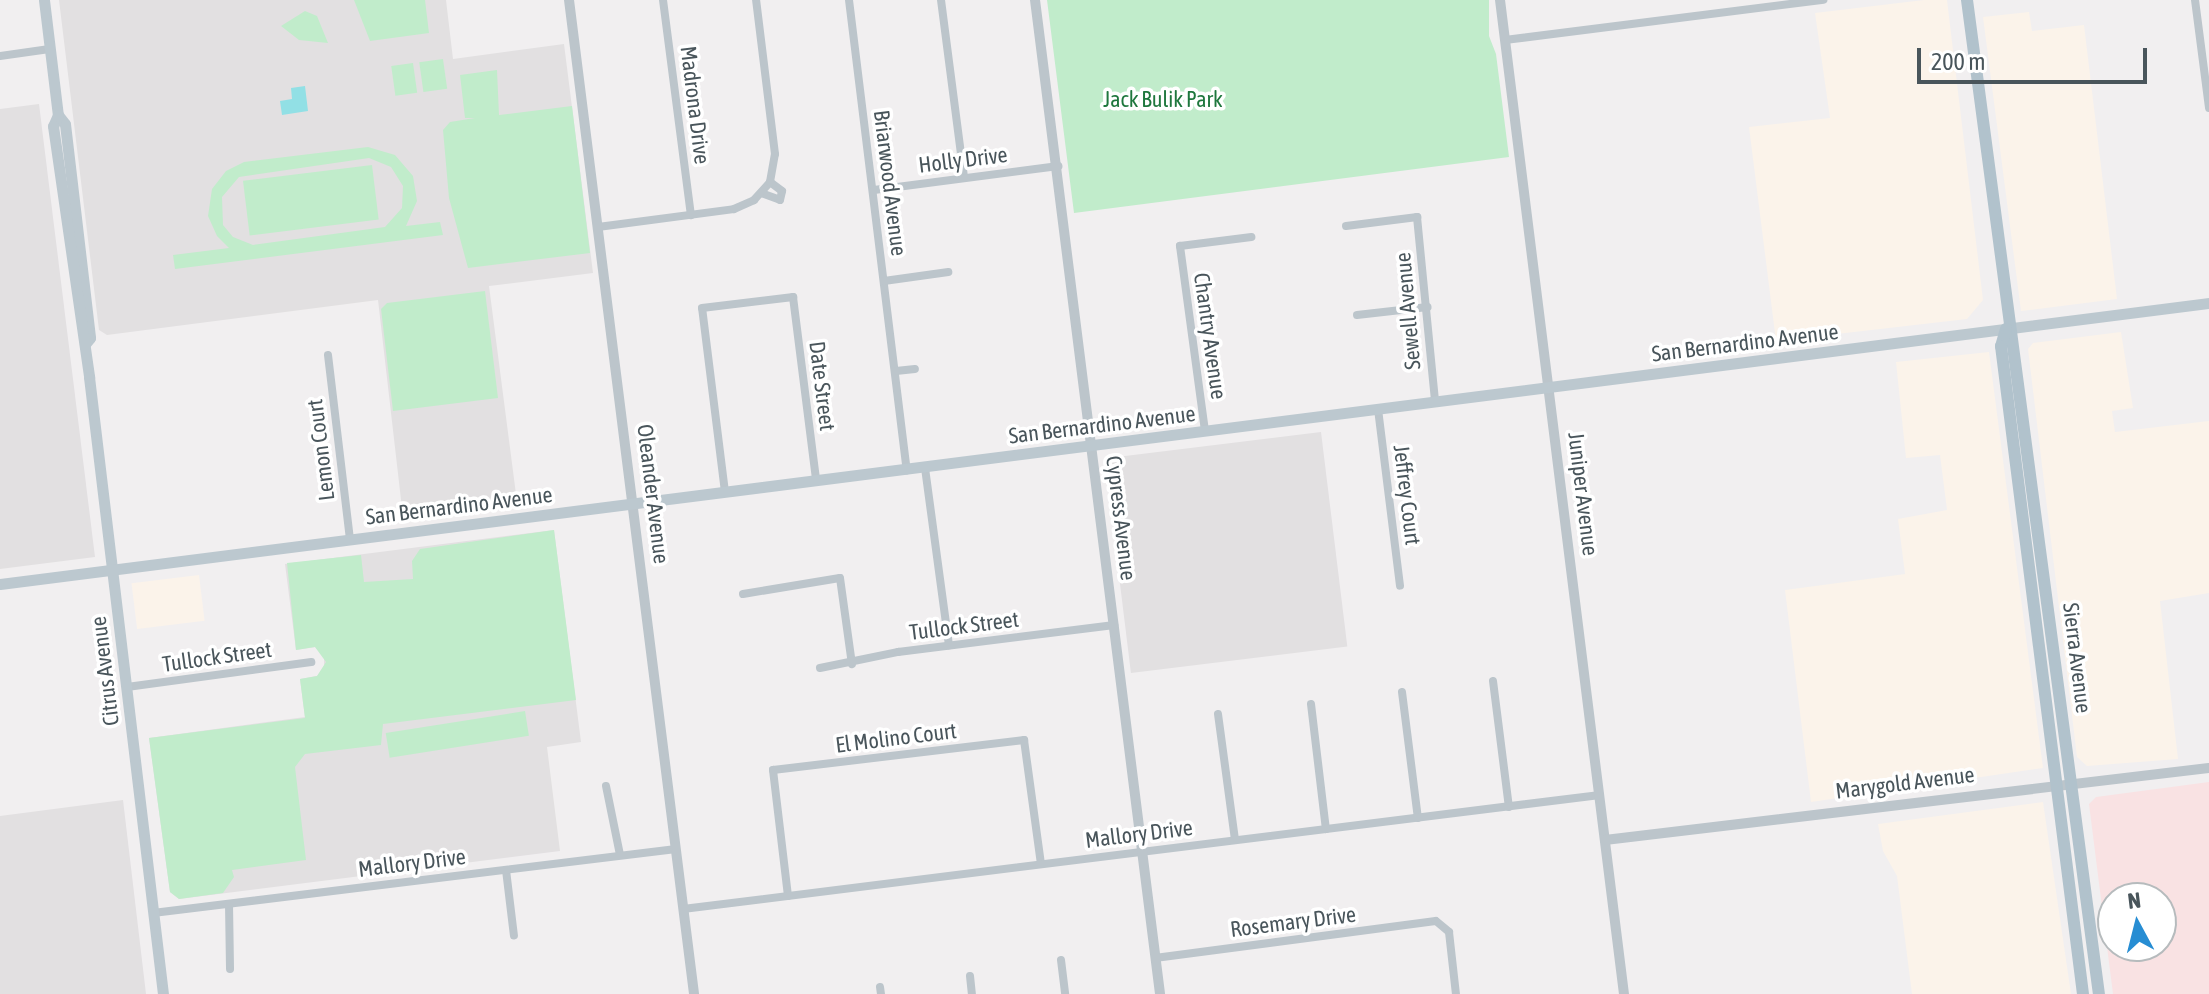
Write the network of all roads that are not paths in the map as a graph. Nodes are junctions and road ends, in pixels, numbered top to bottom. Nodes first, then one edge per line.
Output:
1 (44, 0) edge
2 (569, 0) edge
3 (663, 0) edge
4 (756, 0) edge
5 (849, 0) edge
6 (941, 0) edge
7 (1035, 0) edge
8 (1500, 0) edge
9 (1725, 0) edge
10 (1823, 0) edge
11 (1967, 0) edge
12 (2195, 0) edge
13 (1727, 12) junction
14 (1505, 40) junction
15 (50, 49) junction
16 (0, 56) edge
17 (2209, 108) edge
18 (1058, 166) junction
19 (964, 178) junction
20 (770, 182) junction
21 (874, 190) junction
22 (761, 193) junction
23 (691, 215) junction
24 (1346, 226) dead end
25 (598, 227) junction
26 (1251, 237) dead end
27 (948, 272) dead end
28 (884, 281) junction
29 (2209, 303) edge
30 (1428, 307) junction
31 (1357, 315) dead end
32 (2006, 329) junction
33 (328, 355) dead end
34 (915, 369) dead end
35 (896, 371) junction
36 (1549, 387) junction
37 (1435, 402) junction
38 (1378, 409) junction
39 (1205, 431) junction
40 (1092, 446) junction
41 (925, 468) junction
42 (907, 470) junction
43 (816, 480) junction
44 (725, 492) junction
45 (634, 504) junction
46 (2021, 504) junction
47 (350, 540) junction
48 (113, 570) junction
49 (2047, 583) junction
50 (0, 584) edge
51 (1400, 586) dead end
52 (743, 594) dead end
53 (1114, 625) junction
54 (949, 645) junction
55 (311, 662) dead end
56 (852, 664) junction
57 (820, 668) dead end
58 (1493, 681) dead end
59 (127, 687) junction
60 (1402, 692) dead end
61 (1311, 704) dead end
62 (1218, 714) dead end
63 (2209, 768) edge
64 (2072, 783) junction
65 (2057, 784) junction
66 (606, 786) dead end
67 (1600, 795) junction
68 (1509, 807) junction
69 (1418, 818) junction
70 (1326, 829) junction
71 (1235, 840) junction
72 (1605, 840) junction
73 (676, 849) junction
74 (1142, 853) junction
75 (620, 855) junction
76 (1041, 864) junction
77 (506, 870) junction
78 (788, 896) junction
79 (229, 904) junction
80 (683, 909) junction
81 (153, 913) junction
82 (514, 936) dead end
83 (1155, 958) junction
84 (1061, 960) dead end
85 (230, 969) dead end
86 (970, 976) dead end
87 (163, 994) edge
88 (694, 994) edge
89 (972, 994) edge
90 (1065, 994) edge
91 (1160, 994) edge
92 (1456, 994) edge
93 (1624, 994) edge
94 (2083, 994) edge
95 (2099, 994) edge

1 - 15 main road, Citrus Avenue
2 - 25 street, Oleander Avenue
3 - 23 street, Madrona Drive
4 - 20 street
5 - 21 street, Briarwood Avenue
6 - 19 street
7 - 18 street, Cypress Avenue
8 - 14 street, Juniper Avenue
9 - 13 street
10 - 13 street
11 - 32 main road, Sierra Avenue
12 - 17 street
13 - 14 street
14 - 36 street, Juniper Avenue
15 - 16 street
15 - 48 main road, Citrus Avenue
18 - 19 street, Holly Drive
18 - 40 street, Cypress Avenue
19 - 21 street, Holly Drive
20 - 22 street
20 - 22 street
21 - 28 street, Briarwood Avenue
22 - 23 street
23 - 25 street
24 - 30 street, Sewell Avenue
25 - 45 street, Oleander Avenue
26 - 39 street, Chantry Avenue
27 - 28 street
28 - 35 street, Briarwood Avenue
29 - 32 main road, San Bernardino Avenue
30 - 31 street
30 - 37 street, Sewell Avenue
32 - 36 main road, San Bernardino Avenue
32 - 46 main road, Sierra Avenue
32 - 49 main road, Sierra Avenue
33 - 47 street, Lemon Court
34 - 35 street
35 - 42 street, Briarwood Avenue
36 - 37 main road, San Bernardino Avenue
36 - 67 street, Juniper Avenue
37 - 38 main road, San Bernardino Avenue
38 - 39 main road, San Bernardino Avenue
38 - 51 street, Jeffrey Court
39 - 40 main road, San Bernardino Avenue
40 - 41 main road, San Bernardino Avenue
40 - 53 street, Cypress Avenue
41 - 42 main road, San Bernardino Avenue
41 - 54 street
42 - 43 main road, San Bernardino Avenue
43 - 44 main road, San Bernardino Avenue
43 - 44 street, Date Street
44 - 45 main road, San Bernardino Avenue
45 - 47 main road, San Bernardino Avenue
45 - 73 street, Oleander Avenue
46 - 49 main road
46 - 65 main road, Sierra Avenue
47 - 48 main road, San Bernardino Avenue
48 - 50 main road, San Bernardino Avenue
48 - 59 main road, Citrus Avenue
49 - 64 main road, Sierra Avenue
52 - 56 street
53 - 54 street, Tullock Street
53 - 74 street, Cypress Avenue
54 - 56 street, Tullock Street
55 - 59 street, Tullock Street
56 - 57 street, Tullock Street
58 - 68 street
59 - 81 main road, Citrus Avenue
60 - 69 street
61 - 70 street
62 - 71 street
63 - 64 street, Marygold Avenue
64 - 65 street, Marygold Avenue
64 - 95 main road, Sierra Avenue
65 - 72 street, Marygold Avenue
65 - 94 main road, Sierra Avenue
66 - 75 street
67 - 68 street, Mallory Drive
67 - 72 street, Juniper Avenue
68 - 69 street, Mallory Drive
69 - 70 street, Mallory Drive
70 - 71 street, Mallory Drive
71 - 74 street, Mallory Drive
72 - 93 street, Juniper Avenue
73 - 75 street, Mallory Drive
73 - 80 street, Oleander Avenue
74 - 76 street, Mallory Drive
74 - 83 street, Cypress Avenue
75 - 77 street, Mallory Drive
76 - 78 street, Mallory Drive
76 - 78 street, El Molino Court
77 - 79 street, Mallory Drive
77 - 82 street
78 - 80 street, Mallory Drive
79 - 81 street, Mallory Drive
79 - 85 street
80 - 88 street, Oleander Avenue
81 - 87 main road, Citrus Avenue
83 - 91 street, Cypress Avenue
83 - 92 street, Rosemary Drive
84 - 90 street
86 - 89 street

